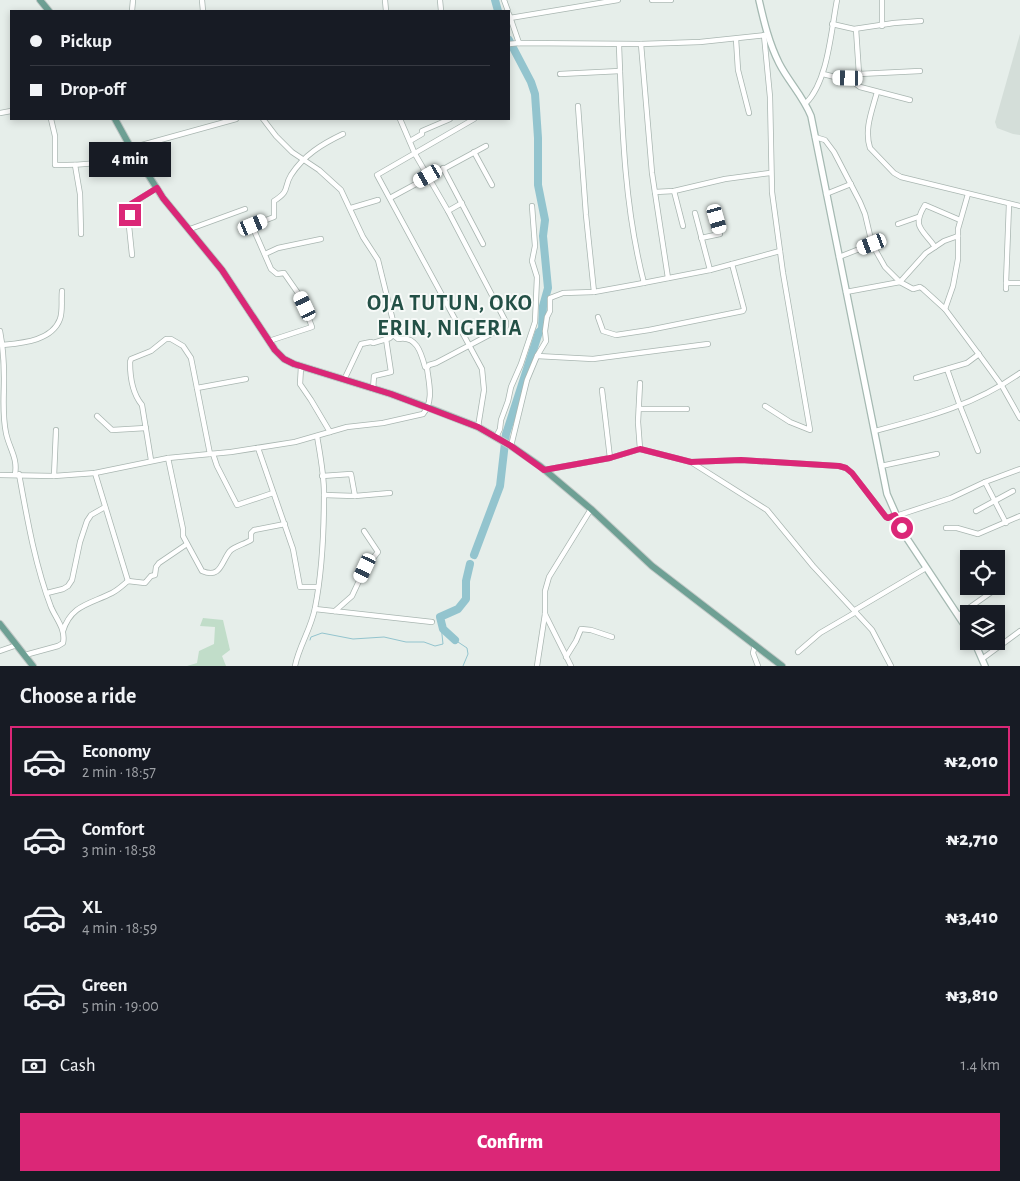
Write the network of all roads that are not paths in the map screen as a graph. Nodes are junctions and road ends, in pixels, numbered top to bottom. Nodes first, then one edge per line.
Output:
1 (40, 0) edge
2 (618, 0) edge
3 (652, 0) edge
4 (671, 0) edge
5 (759, 0) edge
6 (837, 0) edge
7 (882, 0) edge
8 (48, 10) edge
9 (510, 15) edge
10 (510, 18) edge
11 (921, 21) dead end
12 (832, 24) junction
13 (882, 26) junction
14 (856, 29) junction
15 (766, 35) junction
16 (736, 39) junction
17 (517, 43) junction
18 (510, 44) edge
19 (641, 44) junction
20 (619, 45) junction
21 (620, 71) junction
22 (920, 71) dead end
23 (560, 74) dead end
24 (823, 74) junction
25 (859, 74) junction
26 (848, 78) junction
27 (877, 92) junction
28 (910, 100) dead end
29 (806, 103) junction
30 (578, 106) dead end
31 (749, 113) dead end
32 (51, 120) edge
33 (117, 120) edge
34 (233, 120) edge
35 (264, 120) edge
36 (400, 120) edge
37 (448, 120) edge
38 (472, 120) edge
39 (343, 134) dead end
40 (815, 137) junction
41 (410, 141) junction
42 (486, 146) dead end
43 (133, 151) junction
44 (474, 152) junction
45 (415, 154) junction
46 (304, 160) junction
47 (75, 165) junction
48 (443, 168) junction
49 (770, 173) junction
50 (428, 176) junction
51 (851, 184) junction
52 (492, 185) dead end
53 (157, 188) junction
54 (674, 191) junction
55 (655, 192) junction
56 (826, 194) junction
57 (968, 194) junction
58 (390, 198) junction
59 (378, 200) dead end
60 (462, 203) junction
61 (1009, 204) junction
62 (532, 206) dead end
63 (1020, 206) edge
64 (351, 208) junction
65 (245, 210) dead end
66 (448, 211) junction
67 (695, 213) dead end
68 (918, 217) junction
69 (717, 219) dead end
70 (960, 220) junction
71 (898, 224) dead end
72 (683, 226) dead end
73 (190, 229) junction
74 (81, 234) dead end
75 (958, 236) junction
76 (701, 238) junction
77 (321, 239) dead end
78 (483, 244) dead end
79 (872, 244) junction
80 (936, 247) junction
81 (780, 251) junction
82 (265, 254) junction
83 (132, 255) dead end
84 (839, 257) junction
85 (732, 264) junction
86 (710, 270) junction
87 (668, 278) junction
88 (899, 282) junction
89 (644, 283) junction
90 (1006, 283) junction
91 (1020, 283) edge
92 (1006, 289) dead end
93 (62, 291) dead end
94 (594, 292) junction
95 (846, 292) junction
96 (945, 309) junction
97 (598, 316) dead end
98 (0, 331) edge
99 (393, 335) junction
100 (386, 339) junction
101 (270, 341) junction
102 (708, 344) dead end
103 (2, 345) junction
104 (469, 345) junction
105 (979, 354) junction
106 (537, 356) junction
107 (2, 358) edge
108 (301, 367) junction
109 (427, 368) junction
110 (948, 369) junction
111 (1020, 373) edge
112 (916, 378) dead end
113 (246, 379) dead end
114 (344, 380) junction
115 (640, 383) dead end
116 (1002, 386) junction
117 (197, 388) junction
118 (373, 388) junction
119 (602, 390) dead end
120 (1, 406) edge
121 (765, 406) dead end
122 (960, 406) junction
123 (427, 407) junction
124 (639, 409) junction
125 (687, 409) dead end
126 (97, 416) dead end
127 (1020, 418) edge
128 (478, 427) junction
129 (146, 428) junction
130 (56, 430) dead end
131 (875, 431) junction
132 (330, 432) junction
133 (317, 436) junction
134 (496, 437) junction
135 (510, 445) junction
136 (258, 448) junction
137 (640, 449) junction
138 (978, 451) dead end
139 (211, 454) junction
140 (937, 454) dead end
141 (168, 458) junction
142 (610, 458) junction
143 (151, 460) junction
144 (691, 462) junction
145 (881, 466) junction
146 (1020, 469) edge
147 (544, 470) junction
148 (95, 473) junction
149 (17, 474) junction
150 (0, 475) edge
151 (54, 476) junction
152 (322, 476) junction
153 (985, 482) junction
154 (1013, 491) dead end
155 (273, 493) junction
156 (390, 493) dead end
157 (324, 495) junction
158 (355, 496) junction
159 (995, 501) junction
160 (105, 507) junction
161 (590, 508) junction
162 (976, 510) dead end
163 (895, 515) junction
164 (1020, 516) edge
165 (1006, 523) junction
166 (285, 524) junction
167 (946, 528) dead end
168 (364, 531) dead end
169 (188, 544) junction
170 (926, 568) junction
171 (128, 581) junction
172 (318, 587) junction
173 (47, 593) junction
174 (987, 595) edge
175 (315, 609) junction
176 (335, 611) junction
177 (856, 611) junction
178 (544, 614) junction
179 (959, 615) joint
180 (432, 622) dead end
181 (0, 624) edge
182 (1020, 631) edge
183 (63, 632) junction
184 (612, 637) dead end
185 (17, 645) junction
186 (755, 645) junction
187 (978, 650) edge
188 (0, 651) edge
189 (798, 652) dead end
190 (25, 655) junction
191 (566, 657) junction
192 (982, 659) junction
193 (34, 666) edge
194 (295, 666) edge
195 (537, 666) edge
196 (571, 666) edge
197 (758, 666) edge
198 (782, 666) edge
199 (891, 666) edge
200 (985, 666) edge

1 - 8 main road
2 - 9 street
3 - 4 street
5 - 15 street
6 - 12 street
7 - 13 street
10 - 17 street
11 - 13 street
12 - 14 street
12 - 24 street
13 - 14 street
14 - 25 street
15 - 16 street
15 - 29 street
15 - 49 street
16 - 19 street
16 - 31 street
17 - 18 street
17 - 20 street
19 - 20 street
19 - 55 street
20 - 21 street
21 - 23 street
21 - 89 street
22 - 25 street
24 - 26 street
24 - 29 street
25 - 26 street
26 - 27 street
27 - 28 street
27 - 57 street
29 - 40 street
30 - 94 street
32 - 47 street
33 - 43 main road
34 - 43 street
35 - 46 street
36 - 41 street
37 - 41 street
38 - 45 street
39 - 46 street
40 - 51 street
40 - 56 street
41 - 45 street
42 - 44 street
43 - 47 street
43 - 53 main road
44 - 48 street
44 - 52 street
45 - 50 street
45 - 58 street
46 - 64 street
46 - 82 street
47 - 74 street
48 - 50 street
48 - 60 street
49 - 54 street
49 - 81 street
50 - 58 street
50 - 66 street
51 - 56 street
51 - 79 street
53 - 73 main road
53 - 83 street
54 - 55 street
54 - 72 street
55 - 87 street
56 - 84 street
57 - 61 street
57 - 70 street
58 - 104 street
59 - 64 street
60 - 66 street
60 - 78 street
61 - 63 street
61 - 90 street
62 - 134 street
64 - 99 street
65 - 73 street
66 - 104 street
67 - 76 street
68 - 70 street
68 - 71 street
68 - 80 street
69 - 76 street
70 - 75 street
73 - 101 main road
75 - 80 street
75 - 96 street
76 - 86 street
77 - 82 street
79 - 84 street
79 - 88 street
80 - 88 street
81 - 85 street
81 - 121 street
82 - 101 street
84 - 95 street
85 - 86 street
85 - 97 street
86 - 87 street
87 - 89 street
88 - 95 street
88 - 96 street
89 - 94 street
90 - 91 street
90 - 92 street
93 - 103 street
94 - 106 street
95 - 131 street
96 - 105 street
98 - 103 street
99 - 100 street
99 - 109 street
100 - 114 street
100 - 118 street
101 - 108 main road
102 - 106 street
103 - 107 street
104 - 109 street
104 - 128 street
105 - 110 street
105 - 116 street
106 - 135 street
107 - 120 street
108 - 114 main road
108 - 132 street
109 - 123 street
110 - 112 street
110 - 122 street
111 - 116 street
113 - 117 street
114 - 118 main road
115 - 124 street
116 - 122 street
116 - 127 street
117 - 129 street
117 - 139 street
118 - 123 main road
119 - 142 street
120 - 149 street
122 - 131 street
122 - 138 street
123 - 128 main road
123 - 132 street
124 - 125 street
124 - 137 street
126 - 129 street
128 - 134 main road
129 - 143 street
130 - 151 street
131 - 145 street
132 - 133 street
133 - 136 street
133 - 152 street
134 - 135 main road
135 - 147 main road
136 - 139 street
136 - 155 street
137 - 142 street
137 - 144 street
139 - 141 street
139 - 155 street
140 - 145 street
141 - 143 street
141 - 169 street
142 - 147 street
143 - 148 street
144 - 163 street
144 - 177 street
145 - 163 street
146 - 153 street
147 - 161 main road
148 - 151 street
148 - 160 street
149 - 150 street
149 - 151 street
149 - 173 street
152 - 157 street
152 - 158 street
153 - 159 street
153 - 163 street
154 - 159 street
155 - 166 street
156 - 158 street
157 - 158 street
157 - 172 street
159 - 162 street
159 - 165 street
160 - 171 street
160 - 173 street
161 - 178 street
161 - 186 main road
163 - 170 street
164 - 165 street
165 - 167 street
166 - 169 street
166 - 172 street
168 - 176 street
169 - 171 street
170 - 177 street
170 - 179 street
171 - 183 street
172 - 175 street
173 - 183 street
174 - 179 street
175 - 176 street
175 - 194 street
176 - 180 street
177 - 189 street
177 - 199 street
178 - 191 street
178 - 195 street
181 - 185 main road
182 - 192 street
183 - 190 street
184 - 191 street
185 - 188 street
185 - 190 main road
186 - 197 street
186 - 198 main road
187 - 192 street
190 - 193 main road
191 - 196 street
192 - 200 street

